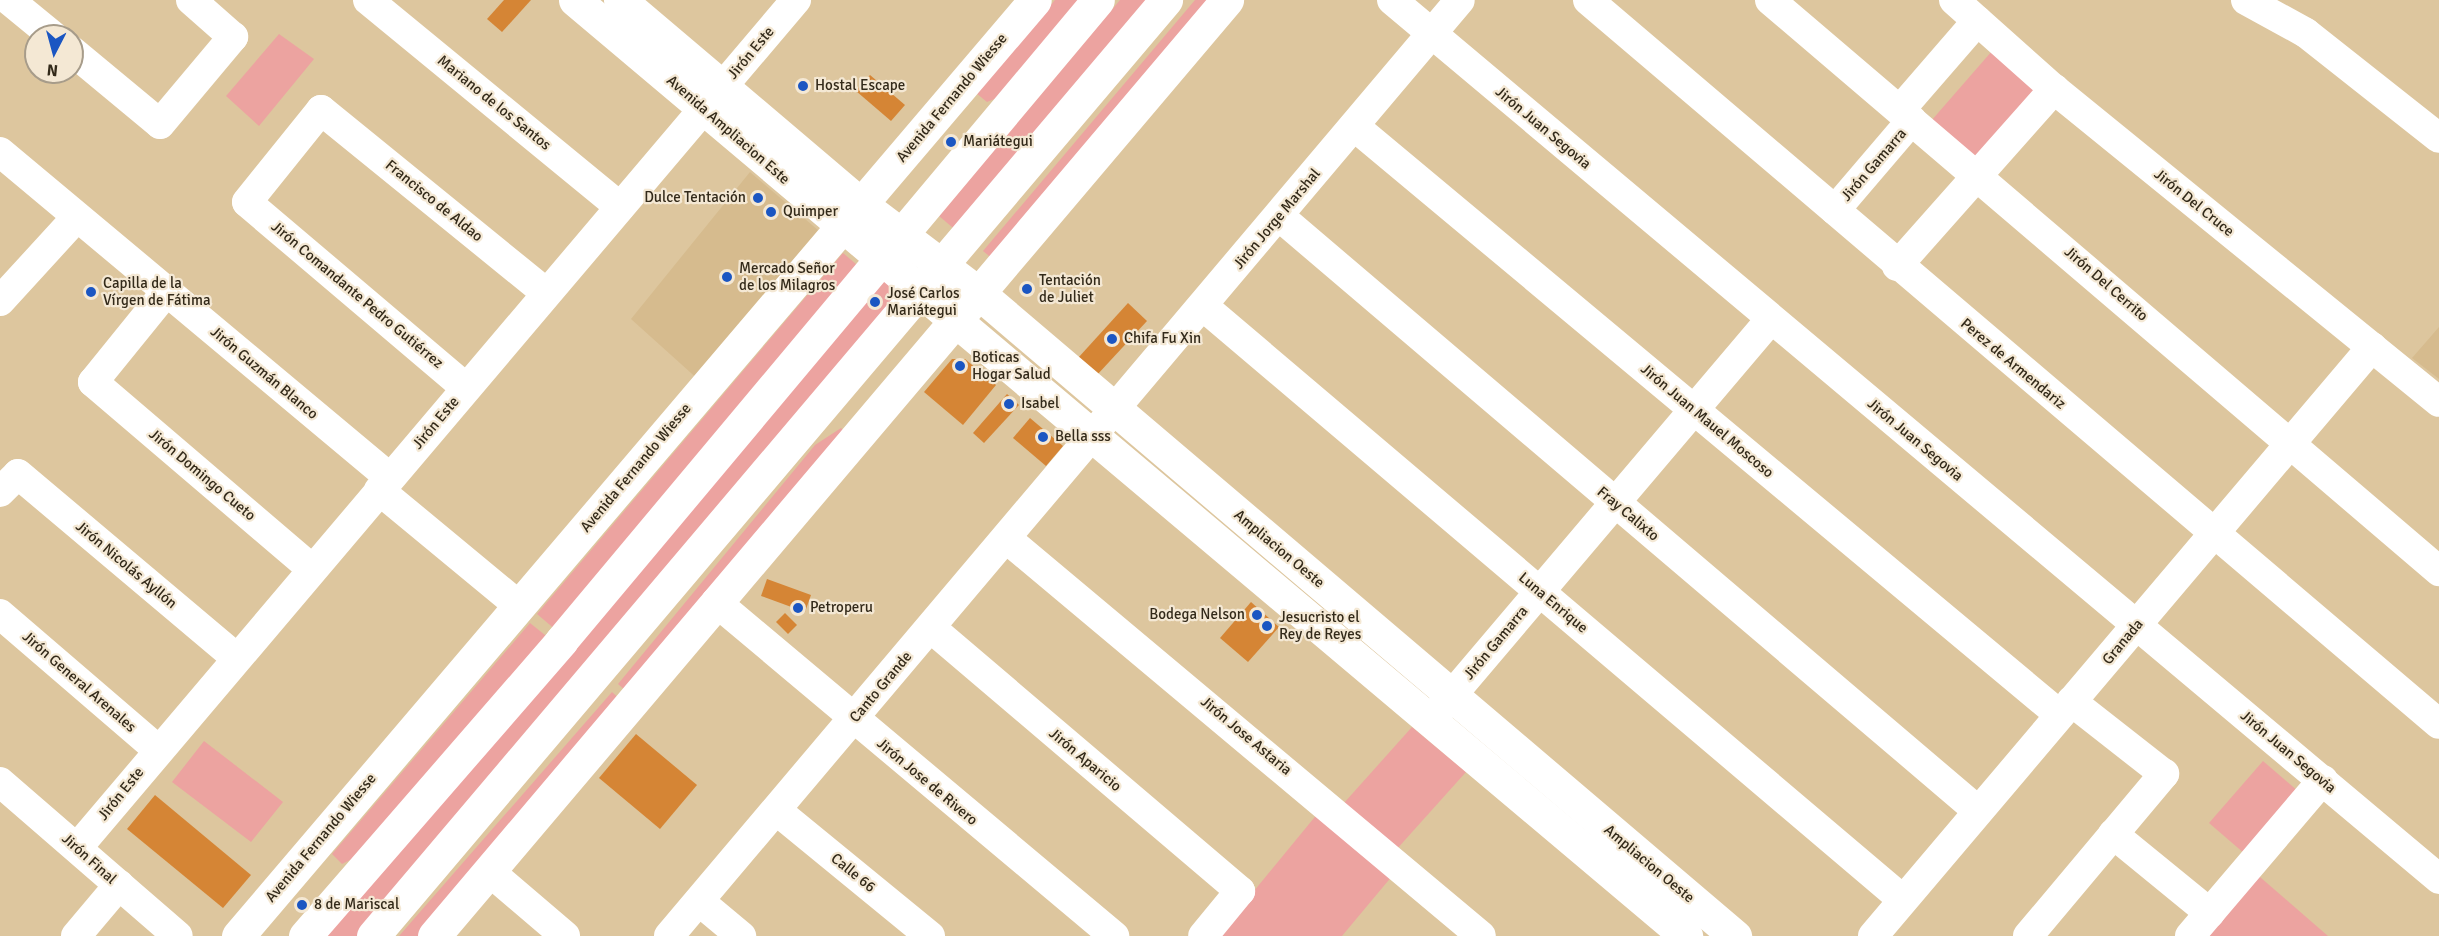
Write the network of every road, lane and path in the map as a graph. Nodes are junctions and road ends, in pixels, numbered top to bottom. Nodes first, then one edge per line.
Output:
1 (9, 0) edge
2 (191, 0) edge
3 (368, 0) edge
4 (575, 0) edge
5 (620, 0) edge
6 (796, 0) edge
7 (1035, 0) edge
8 (1098, 0) edge
9 (1166, 0) edge
10 (1227, 0) edge
11 (1392, 0) edge
12 (1460, 0) edge
13 (1588, 0) edge
14 (1770, 0) edge
15 (1954, 0) edge
16 (2246, 0) edge
17 (1977, 21) junction
18 (38, 24) edge
19 (1431, 34) junction
20 (84, 61) edge
21 (2054, 89) junction
22 (713, 98) junction
23 (1906, 115) junction
24 (1354, 126) junction
25 (2439, 138) edge
26 (0, 152) edge
27 (1980, 174) junction
28 (247, 202) joint
29 (620, 207) junction
30 (1835, 210) junction
31 (851, 216) junction
32 (1279, 216) junction
33 (77, 217) junction
34 (903, 236) junction
35 (880, 261) junction
36 (944, 264) junction
37 (1898, 266) junction
38 (922, 290) junction
39 (166, 292) junction
40 (546, 293) junction
41 (981, 295) junction
42 (1, 302) edge
43 (1203, 306) junction
44 (1771, 319) junction
45 (957, 321) junction
46 (2372, 347) junction
47 (466, 388) junction
48 (2439, 402) edge
49 (1694, 410) junction
50 (1115, 411) junction
51 (1093, 438) junction
52 (2291, 445) junction
53 (8, 482) edge
54 (384, 484) junction
55 (1615, 503) junction
56 (2214, 534) junction
57 (1007, 539) junction
58 (311, 568) junction
59 (2439, 571) edge
60 (1539, 591) junction
61 (717, 602) junction
62 (519, 606) junction
63 (0, 614) edge
64 (2137, 624) junction
65 (931, 628) junction
66 (236, 657) junction
67 (1451, 695) junction
68 (2066, 708) junction
69 (853, 720) junction
70 (1431, 720) junction
71 (2439, 724) edge
72 (158, 750) junction
73 (2323, 780) junction
74 (0, 782) edge
75 (776, 810) junction
76 (1978, 811) junction
77 (2113, 834) junction
78 (77, 848) junction
79 (489, 871) junction
80 (2439, 879) edge
81 (119, 885) junction
82 (1902, 899) junction
83 (699, 901) junction
84 (2210, 913) junction
85 (76, 936) edge
86 (178, 936) edge
87 (238, 936) edge
88 (305, 936) edge
89 (374, 936) edge
90 (434, 936) edge
91 (565, 936) edge
92 (669, 936) edge
93 (741, 936) edge
94 (930, 936) edge
95 (1113, 936) edge
96 (1203, 936) edge
97 (1481, 936) edge
98 (1686, 936) edge
99 (1735, 936) edge
100 (1873, 936) edge
101 (2028, 936) edge
102 (2190, 936) edge

1 - 18 street
2 - 20 street
3 - 29 street, Mariano de los Santos
4 - 22 main road, Avenida Ampliacion Este
5 - 22 main road, Avenida Ampliacion Este
6 - 22 street, Jirón Este
7 - 31 main road, Avenida Fernando Wiesse
8 - 34 main road
9 - 36 main road
10 - 41 main road
11 - 19 street, Jirón Juan Segovia
12 - 19 street, Jirón Jorge Marshal
13 - 30 street, Perez de Armendariz
14 - 23 street, Jirón Del Cerrito
15 - 17 street, Jirón Del Cruce
16 - 25 street
17 - 21 street, Jirón Del Cruce
17 - 23 street, Jirón Gamarra
19 - 24 street, Jirón Jorge Marshal
19 - 44 street, Jirón Juan Segovia
21 - 27 street
21 - 46 street, Jirón Del Cruce
22 - 29 street, Jirón Este
22 - 31 main road, Avenida Ampliacion Este
23 - 27 street, Jirón Del Cerrito
23 - 30 street, Jirón Gamarra
24 - 32 street, Jirón Jorge Marshal
24 - 49 street, Jirón Juan Mauel Moscoso
26 - 33 street, Jirón Guzmán Blanco
27 - 37 street
27 - 52 street, Jirón Del Cerrito
28 - 40 street, Francisco de Aldao
28 - 47 street, Jirón Comandante Pedro Gutiérrez
29 - 40 street, Jirón Este
30 - 37 street, Perez de Armendariz
31 - 34 main road, Avenida Ampliacion Este
31 - 35 main road, Avenida Ampliacion Este
31 - 62 main road, Avenida Fernando Wiesse
32 - 43 street, Jirón Jorge Marshal
32 - 55 street, Fray Calixto
33 - 39 street, Jirón Guzmán Blanco
33 - 42 street
34 - 35 main road
34 - 36 main road, Ampliacion Oeste
35 - 38 main road, Ampliacion Oeste
35 - 88 main road
36 - 38 main road
36 - 41 main road, Ampliacion Oeste
37 - 56 street, Perez de Armendariz
38 - 45 main road, Ampliacion Oeste
38 - 89 main road
39 - 54 street, Jirón Guzmán Blanco
39 - 58 street, Jirón Domingo Cueto
40 - 47 street, Jirón Este
41 - 45 main road
41 - 50 main road, Ampliacion Oeste
43 - 50 street, Jirón Jorge Marshal
43 - 60 street, Luna Enrique
44 - 49 street, Jirón Gamarra
44 - 64 street, Jirón Juan Segovia
45 - 51 main road, Ampliacion Oeste
45 - 61 main road
46 - 48 street, Jirón Del Cruce
46 - 52 street, Granada
47 - 54 street, Jirón Este
49 - 55 street, Jirón Gamarra
49 - 68 street, Jirón Juan Mauel Moscoso
50 - 51 street, Jirón Jorge Marshal
50 - 67 main road, Ampliacion Oeste
51 - 57 street, Canto Grande
51 - 70 main road, Ampliacion Oeste
52 - 56 street, Granada
52 - 59 street, Jirón Del Cerrito
53 - 66 street, Jirón Nicolás Ayllón
54 - 58 street, Jirón Este
54 - 62 street, Jirón Guzmán Blanco
55 - 60 street, Jirón Gamarra
55 - 76 street, Fray Calixto
56 - 64 street, Granada
56 - 71 street, Perez de Armendariz
57 - 65 street, Canto Grande
57 - 97 street, Jirón Jose Astaria
58 - 66 street, Jirón Este
60 - 67 street, Jirón Gamarra
60 - 82 street, Luna Enrique
61 - 69 street, Jirón Jose de Rivero
61 - 79 main road
62 - 87 main road, Avenida Fernando Wiesse
63 - 72 street, Jirón General Arenales
64 - 68 street, Granada
64 - 73 street, Jirón Juan Segovia
65 - 69 street, Canto Grande
65 - 96 street, Jirón Aparicio
66 - 72 street, Jirón Este
67 - 70 street, Jirón Gamarra
67 - 99 main road, Ampliacion Oeste
68 - 76 street, Granada
68 - 77 street, Jirón Juan Mauel Moscoso
69 - 75 street, Canto Grande
69 - 95 street, Jirón Jose de Rivero
70 - 98 main road, Ampliacion Oeste
72 - 78 street, Jirón Este
73 - 80 street, Jirón Juan Segovia
73 - 84 street
74 - 78 street, Jirón Final
75 - 83 street, Canto Grande
75 - 94 street, Calle 66
76 - 82 street, Granada
77 - 84 street
77 - 101 street
78 - 81 street, Jirón Final
79 - 90 main road
79 - 91 street
81 - 85 street
81 - 86 street, Jirón Final
82 - 100 street, Granada
83 - 92 street, Canto Grande
83 - 93 street
84 - 102 street

